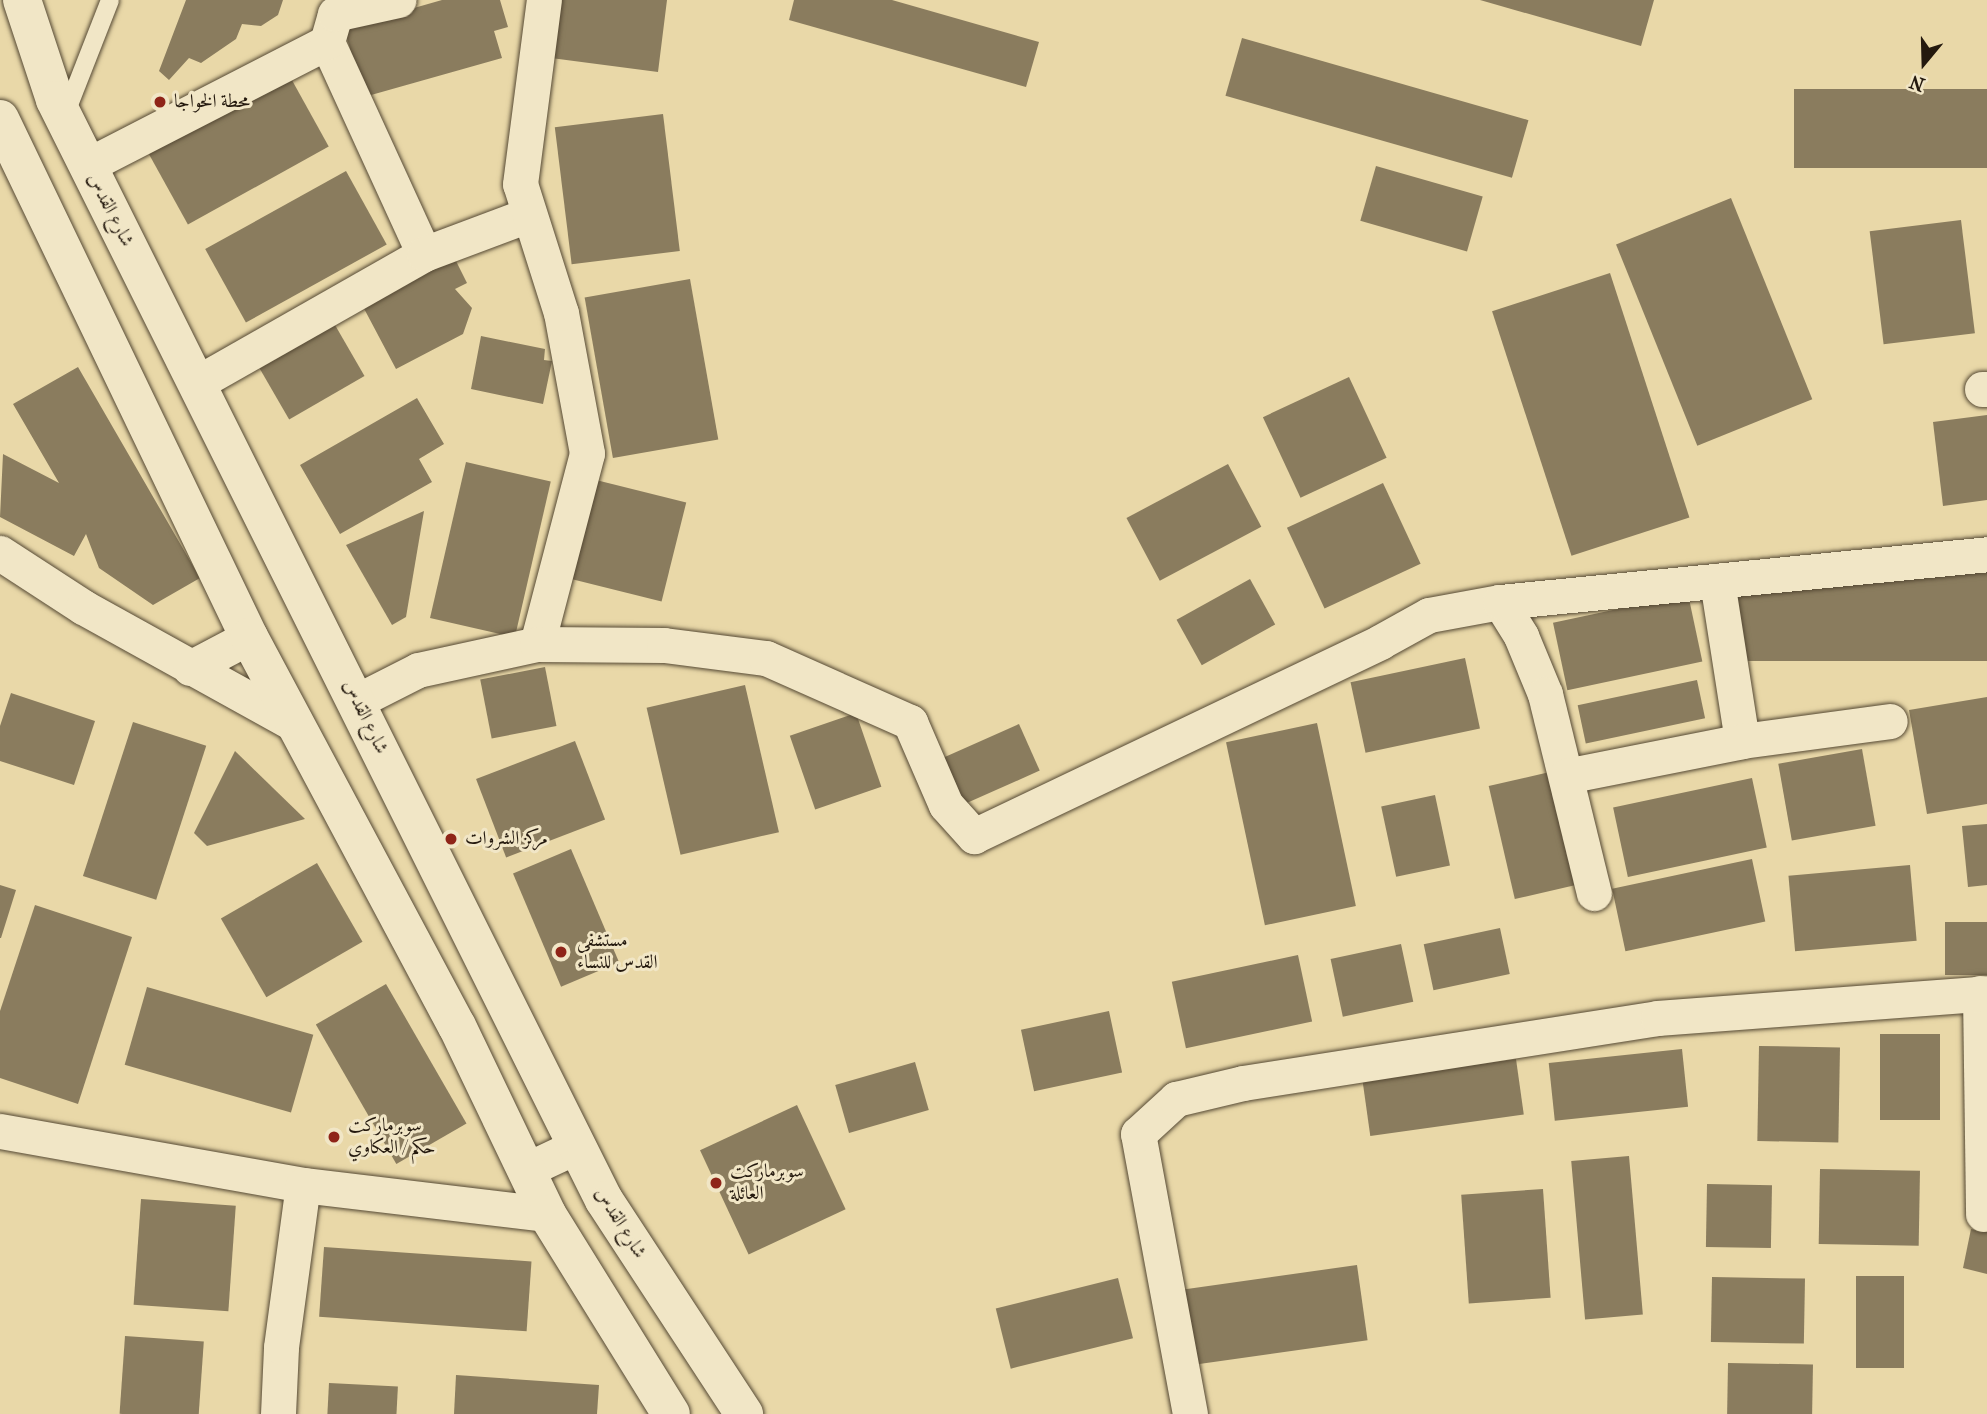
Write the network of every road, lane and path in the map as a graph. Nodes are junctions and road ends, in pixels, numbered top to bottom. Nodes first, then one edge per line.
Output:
1 (22, 0) edge
2 (110, 0) edge
3 (544, 0) edge
4 (382, 2) edge
5 (327, 41) junction
6 (64, 118) junction
7 (0, 120) edge
8 (88, 165) junction
9 (528, 215) junction
10 (424, 254) junction
11 (197, 383) junction
12 (0, 553) edge
13 (1987, 554) edge
14 (1717, 581) junction
15 (1500, 602) junction
16 (249, 637) junction
17 (537, 644) junction
18 (190, 668) junction
19 (357, 701) junction
20 (1889, 721) dead end
21 (296, 725) junction
22 (1742, 741) junction
23 (1566, 776) junction
24 (1594, 893) dead end
25 (1984, 993) edge
26 (0, 1131) edge
27 (577, 1146) junction
28 (526, 1170) junction
29 (303, 1185) junction
30 (547, 1214) junction
31 (1983, 1214) dead end
32 (278, 1414) edge
33 (671, 1414) edge
34 (744, 1414) edge
35 (1190, 1414) edge

1 - 6 main road, شارع القدس
2 - 6 lane
3 - 9 street
4 - 5 street
5 - 8 street
5 - 10 street
6 - 8 main road, شارع القدس
7 - 16 main road
8 - 11 main road, شارع القدس
9 - 10 street
9 - 17 street
10 - 11 street
11 - 19 main road, شارع القدس
12 - 18 street
13 - 14 street
14 - 15 street
14 - 22 street
15 - 17 street
15 - 23 street
16 - 18 street
16 - 21 main road
17 - 19 street
18 - 21 street
19 - 27 main road, شارع القدس
20 - 22 street
21 - 28 main road
22 - 23 street
23 - 24 street
25 - 31 street
25 - 35 street
26 - 29 street
27 - 28 street
27 - 34 main road, شارع القدس
28 - 30 main road
29 - 30 street
29 - 32 street
30 - 33 main road

